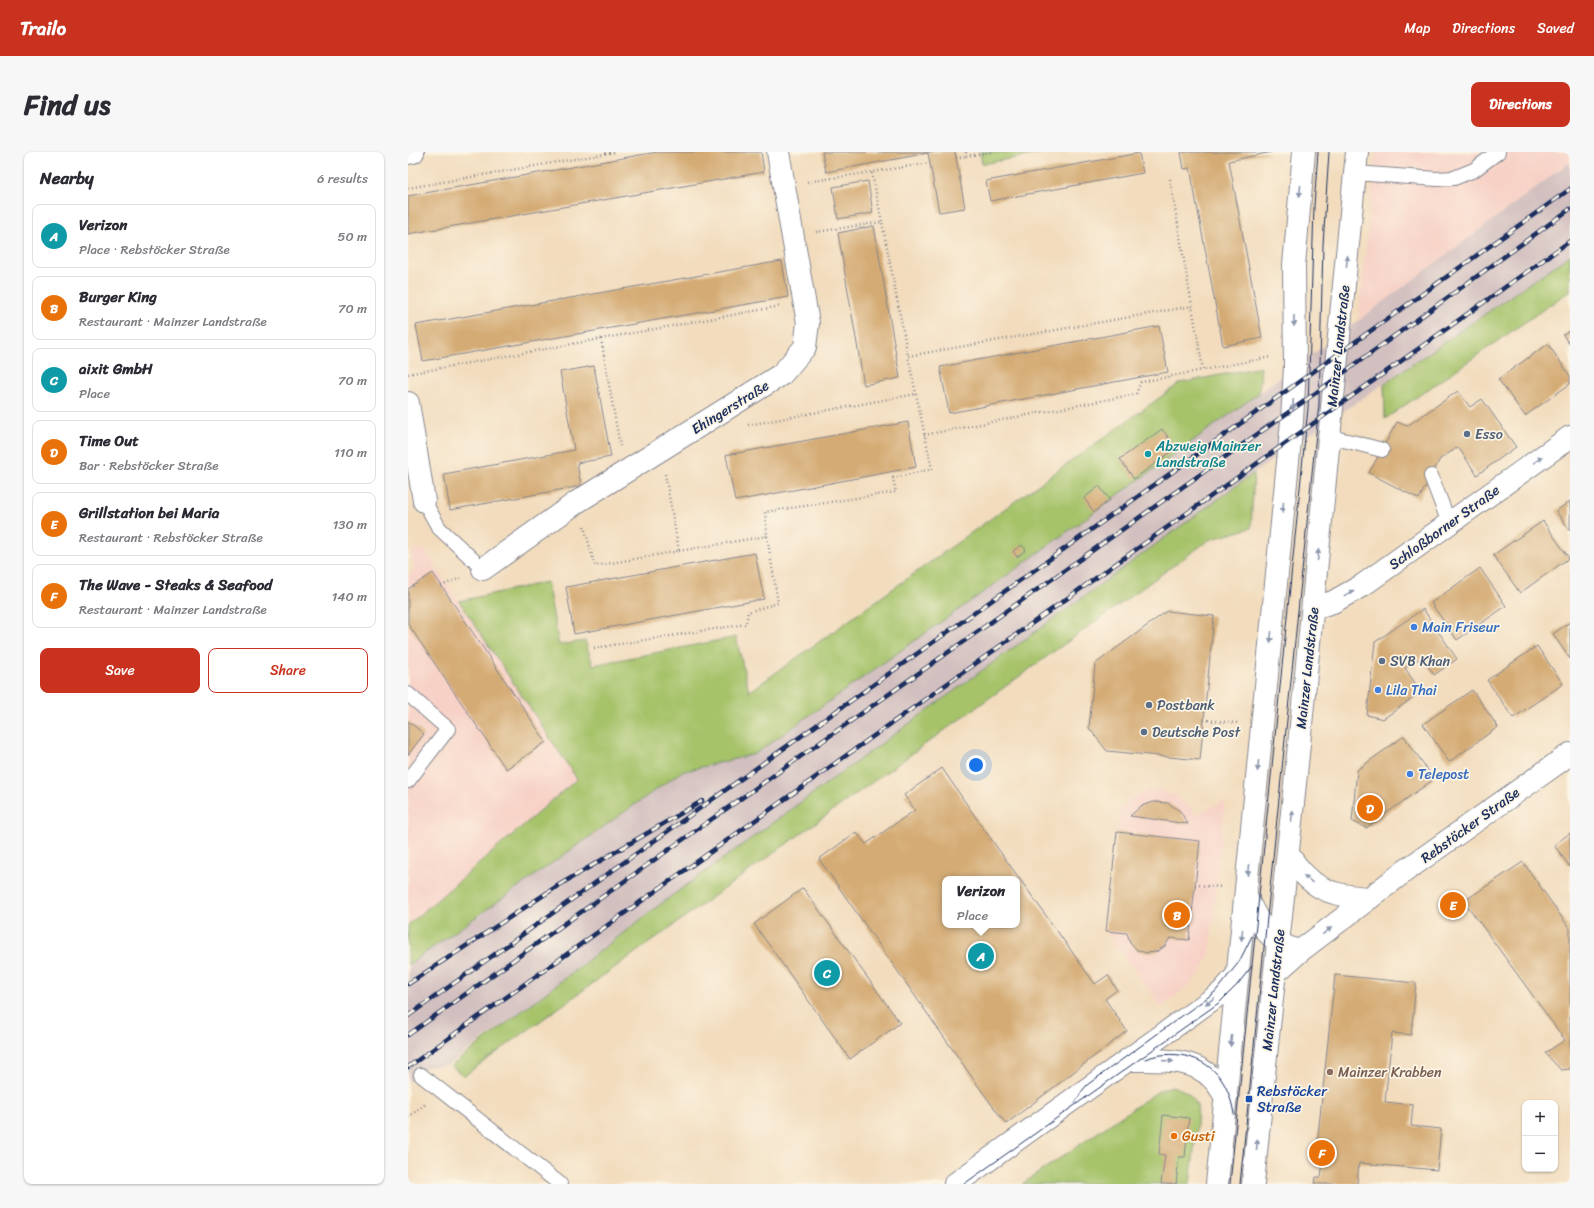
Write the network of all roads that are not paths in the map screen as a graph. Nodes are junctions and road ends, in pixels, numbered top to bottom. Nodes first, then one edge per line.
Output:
1 (413, 152) edge
2 (778, 152) edge
3 (1304, 152) edge
4 (1498, 152) edge
5 (408, 153) edge
6 (1356, 162) edge
7 (408, 403) edge
8 (1330, 437) junction
9 (1570, 437) edge
10 (1382, 450) dead end
11 (1431, 476) dead end
12 (424, 501) joint
13 (1449, 523) junction
14 (484, 569) joint
15 (1313, 608) junction
16 (408, 694) edge
17 (1570, 754) edge
18 (408, 781) edge
19 (1288, 854) junction
20 (1246, 896) junction
21 (1370, 898) junction
22 (1278, 942) junction
23 (1300, 951) junction
24 (1275, 973) junction
25 (1238, 974) junction
26 (1130, 1060) junction
27 (421, 1075) dead end
28 (1226, 1097) junction
29 (560, 1184) edge
30 (954, 1184) edge
31 (1217, 1184) edge
32 (1253, 1184) edge

1 - 5 main road
2 - 14 main road, Ehingerstraße
3 -> 20 main road
4 - 6 lane
8 -> 6 main road, Mainzer Landstraße
7 - 12 main road
8 - 10 lane
15 -> 8 main road, Mainzer Landstraße
13 -> 9 main road, Schloßborner Straße
11 - 13 lane
12 - 14 lane
15 -> 13 main road, Schloßborner Straße
19 -> 15 main road, Mainzer Landstraße
16 - 18 lane
17 - 21 main road, Rebstöcker Straße
21 -> 19 main road
19 - 22 main road, Mainzer Landstraße
20 - 22 main road
20 -> 25 main road
23 -> 21 main road, Rebstöcker Straße
22 - 23 main road
22 - 24 main road, Mainzer Landstraße
23 - 24 main road, Rebstöcker Straße
32 -> 24 main road, Mainzer Landstraße
25 -> 26 main road
25 -> 28 main road
26 -> 28 main road
26 - 30 main road
27 - 29 lane
28 - 31 main road

